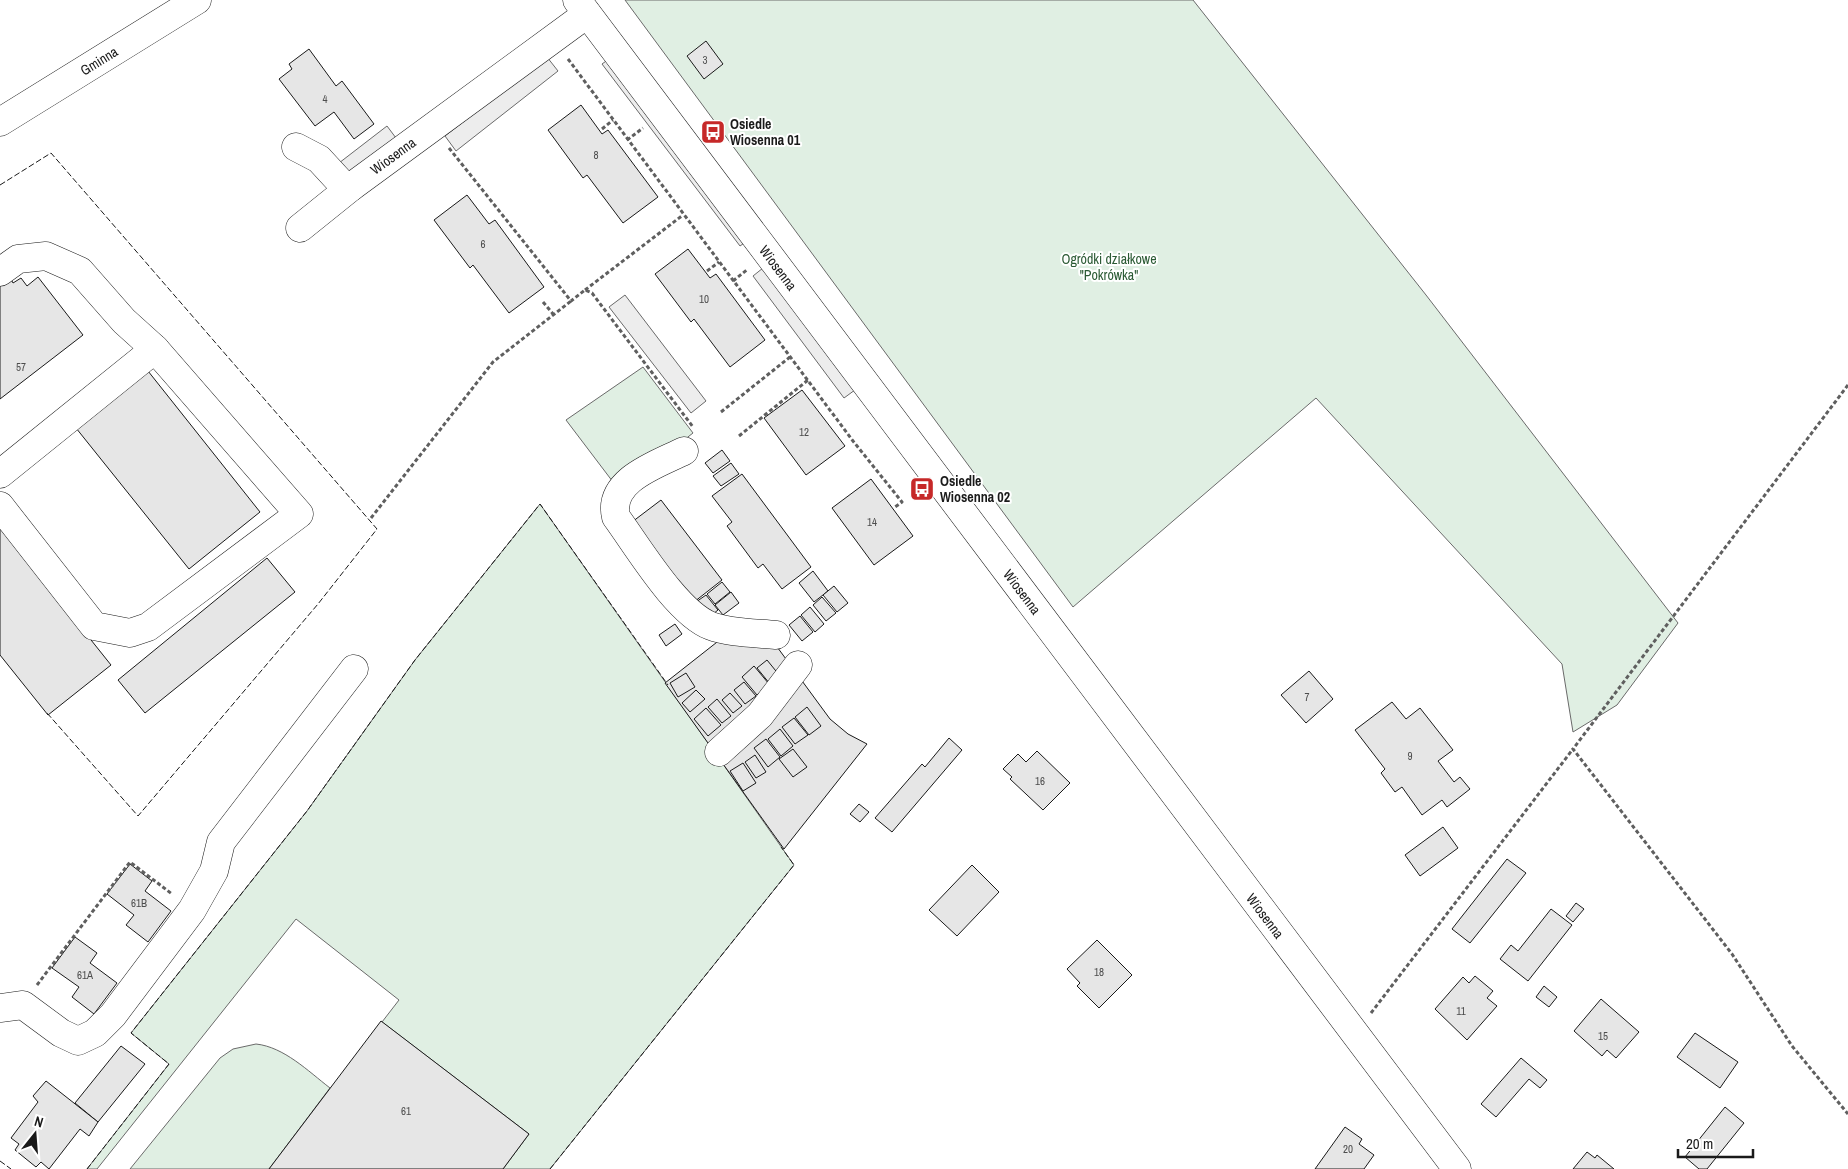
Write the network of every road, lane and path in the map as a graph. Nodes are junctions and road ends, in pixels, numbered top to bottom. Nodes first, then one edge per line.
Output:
1 (197, 0) edge
2 (582, 7) edge
3 (564, 54) dead end
4 (613, 120) junction
5 (0, 122) edge
6 (646, 126) dead end
7 (602, 129) dead end
8 (627, 140) junction
9 (445, 143) dead end
10 (296, 147) dead end
11 (351, 187) junction
12 (683, 215) junction
13 (300, 228) dead end
14 (719, 262) junction
15 (752, 266) dead end
16 (708, 271) dead end
17 (0, 272) edge
18 (733, 281) junction
19 (585, 290) junction
20 (571, 301) junction
21 (543, 302) dead end
22 (554, 315) junction
23 (155, 349) junction
24 (790, 357) junction
25 (808, 380) junction
26 (1848, 385) edge
27 (721, 412) dead end
28 (739, 436) dead end
29 (689, 440) joint
30 (0, 474) edge
31 (0, 506) edge
32 (895, 507) dead end
33 (371, 518) dead end
34 (776, 635) dead end
35 (798, 665) dead end
36 (354, 669) dead end
37 (1573, 749) junction
38 (719, 752) dead end
39 (192, 910) junction
40 (11, 1006) edge
41 (1354, 1034) junction
42 (1848, 1114) edge
43 (1457, 1169) edge

1 - 5 street, Gminna
2 - 11 street, Wiosenna
2 - 41 street, Wiosenna
3 - 4 path
4 - 7 path
4 - 8 path
6 - 8 path
8 - 12 path
9 - 20 path
10 - 11 street
11 - 13 street, Wiosenna
12 - 14 path
12 - 19 path
14 - 16 path
14 - 18 path
15 - 18 path
17 - 23 street
18 - 24 path
19 - 20 path
19 - 29 path
20 - 22 path
21 - 22 path
22 - 33 path
23 - 30 street
23 - 31 street
24 - 25 path
24 - 27 path
25 - 28 path
25 - 32 path
26 - 37 path
29 - 34 street
35 - 38 street
36 - 39 street
37 - 41 path
37 - 42 path
39 - 40 street
39 - 40 path
41 - 43 street, Wiosenna

